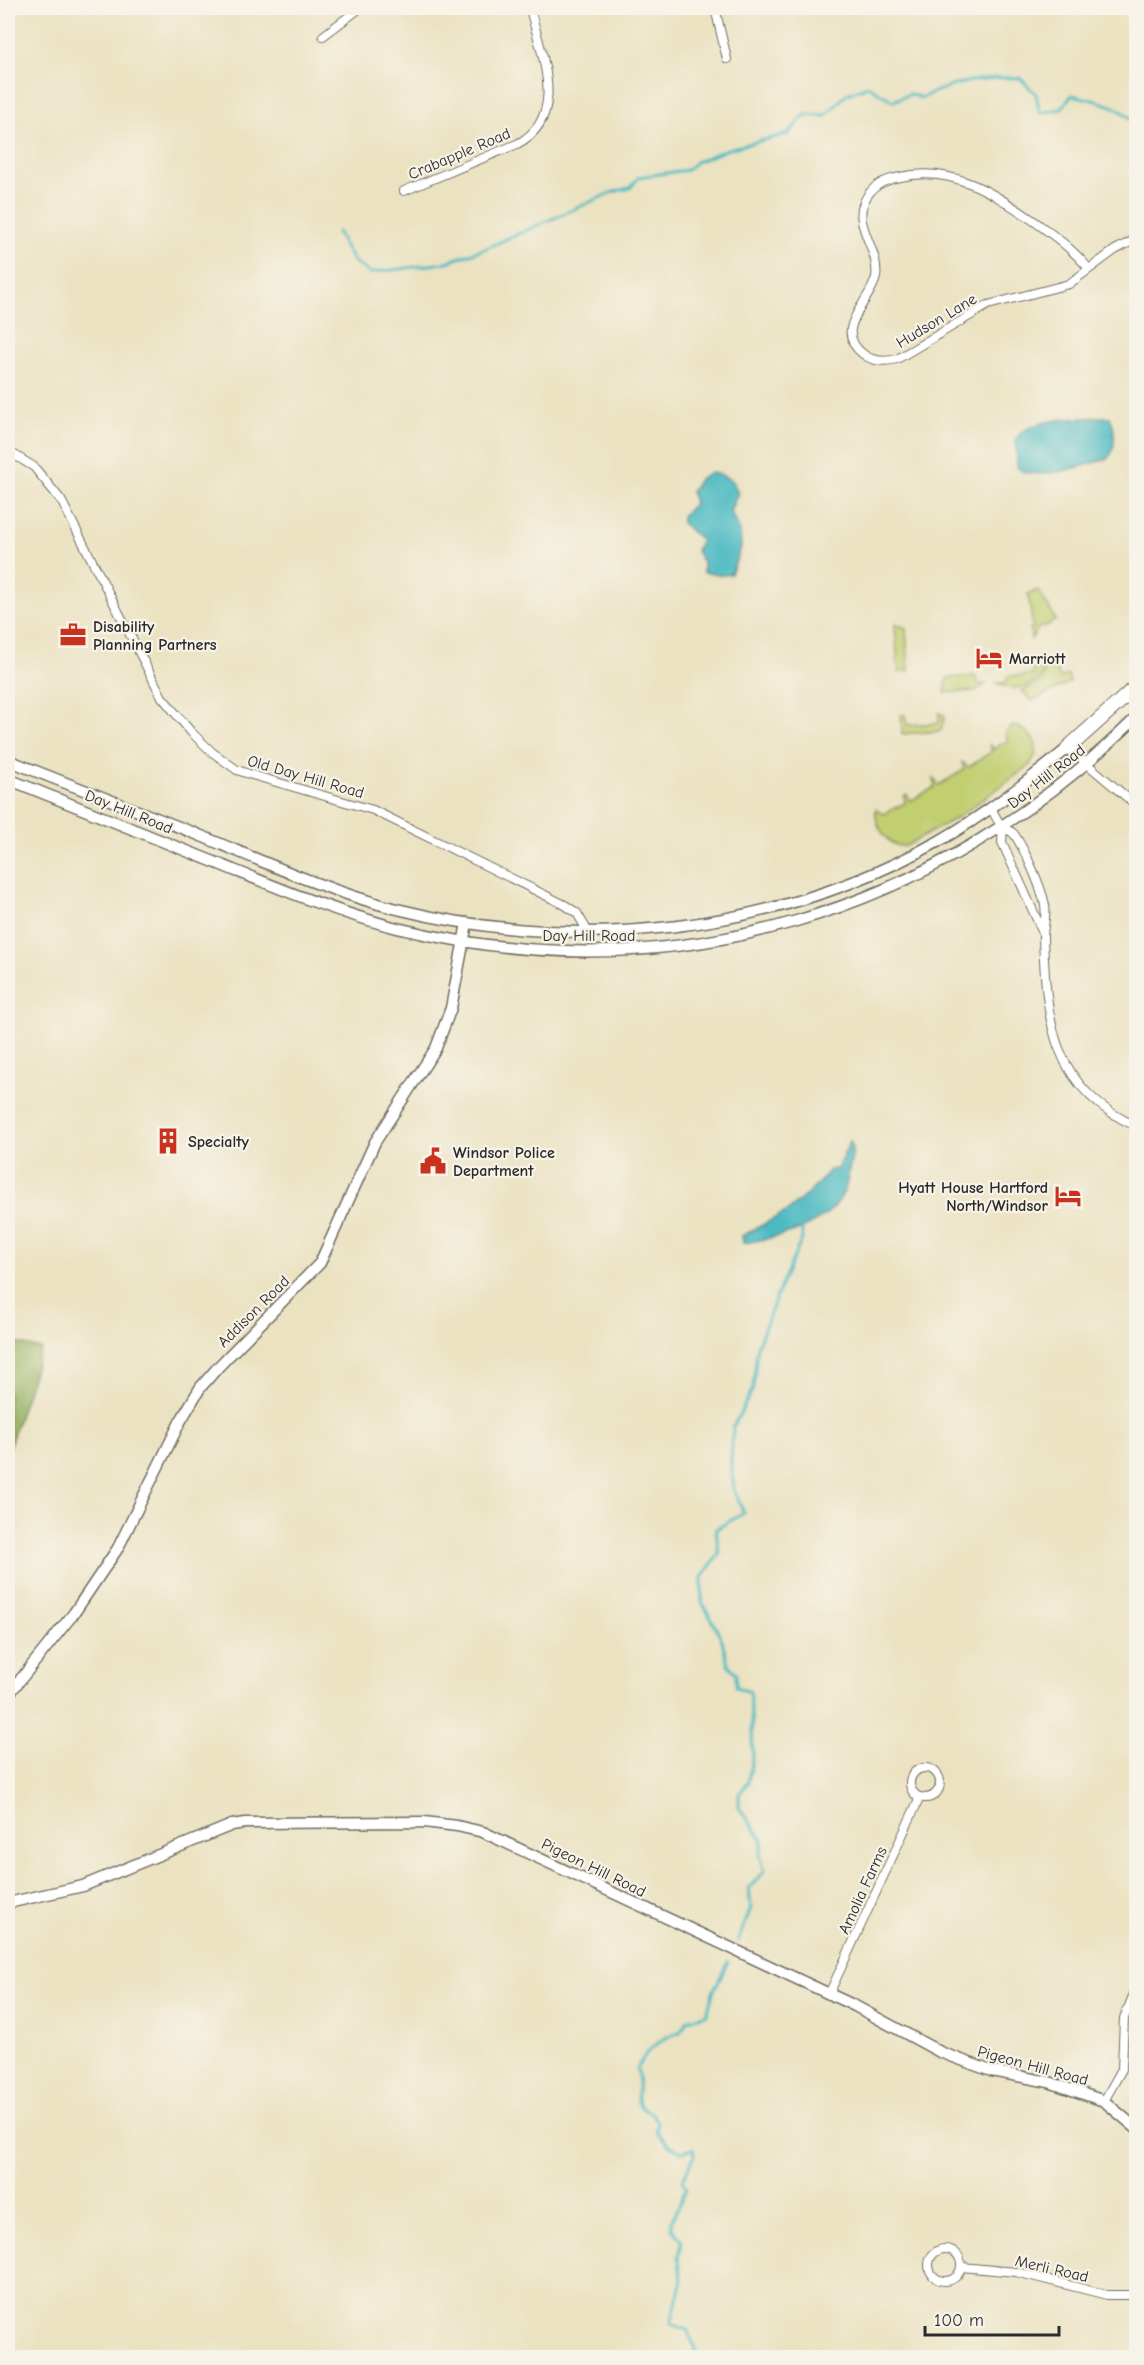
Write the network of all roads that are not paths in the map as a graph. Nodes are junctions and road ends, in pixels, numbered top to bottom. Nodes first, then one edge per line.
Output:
1 (360, 8) edge
2 (530, 8) edge
3 (715, 8) edge
4 (323, 36) dead end
5 (726, 60) dead end
6 (404, 191) dead end
7 (1137, 239) edge
8 (1089, 269) junction
9 (8, 451) edge
10 (1137, 687) edge
11 (1137, 718) edge
12 (1068, 748) junction
13 (8, 760) edge
14 (1088, 764) junction
15 (8, 778) edge
16 (107, 798) junction
17 (1137, 805) edge
18 (991, 808) junction
19 (99, 815) junction
20 (1003, 828) junction
21 (797, 901) junction
22 (805, 919) junction
23 (467, 923) junction
24 (698, 923) junction
25 (588, 932) junction
26 (1043, 933) junction
27 (465, 942) junction
28 (701, 942) junction
29 (1137, 1126) edge
30 (8, 1695) edge
31 (920, 1797) dead end
32 (8, 1903) edge
33 (1137, 1989) edge
34 (829, 1994) junction
35 (1104, 2101) junction
36 (1137, 2128) edge
37 (961, 2267) junction
38 (1137, 2295) edge

1 - 4 street
2 - 6 street, Crabapple Road
3 - 5 street
7 - 8 street, Hudson Lane
8 - 8 street, Hudson Lane
9 - 25 street, Old Day Hill Road
10 - 12 highway
11 - 14 main road, Day Hill Road
12 - 14 street
12 - 18 main road, Day Hill Road
13 - 16 main road, Day Hill Road
14 - 17 street
14 - 20 main road, Day Hill Road
15 - 19 main road, Day Hill Road
16 - 19 main road
16 - 23 main road, Day Hill Road
18 - 20 street
18 - 21 main road, Day Hill Road
19 - 27 main road, Day Hill Road
20 - 22 main road, Day Hill Road
20 - 26 street
20 - 26 street
21 - 22 main road
21 - 24 main road, Day Hill Road
22 - 28 main road, Day Hill Road
23 - 25 main road, Day Hill Road
23 - 27 main road, Addison Road
24 - 25 main road, Day Hill Road
24 - 28 main road
26 - 29 street
27 - 28 main road, Day Hill Road
27 - 30 main road, Addison Road
31 - 34 street, Amolia Farms
32 - 34 main road, Pigeon Hill Road
33 - 35 street
34 - 35 main road, Pigeon Hill Road
35 - 36 main road, Pigeon Hill Road
37 - 37 street
37 - 38 street, Merli Road

